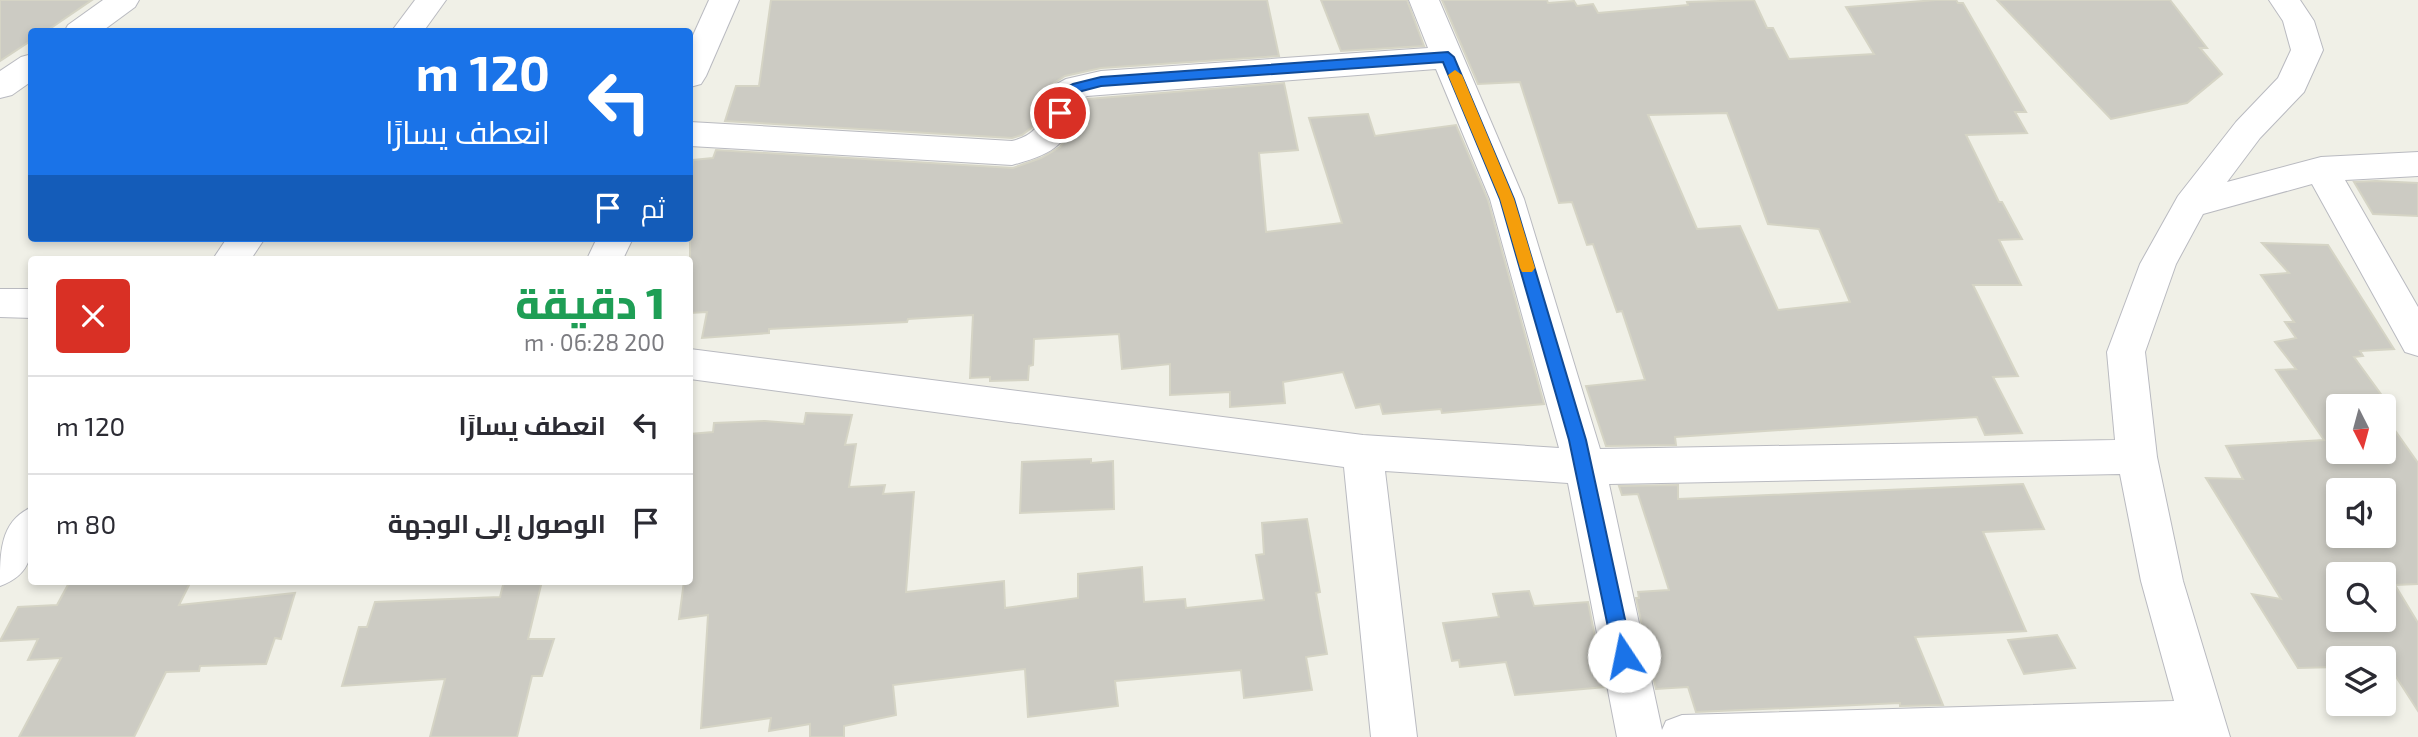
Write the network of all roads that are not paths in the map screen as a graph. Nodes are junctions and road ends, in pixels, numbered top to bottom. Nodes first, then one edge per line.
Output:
1 (124, 0) edge
2 (431, 0) edge
3 (724, 0) edge
4 (1424, 0) edge
5 (2284, 0) edge
6 (85, 28) edge
7 (409, 28) edge
8 (1448, 57) junction
9 (28, 68) edge
10 (693, 69) edge
11 (0, 87) edge
12 (693, 134) edge
13 (2418, 164) edge
14 (2321, 169) junction
15 (2190, 205) junction
16 (244, 242) edge
17 (233, 256) edge
18 (0, 303) edge
19 (28, 304) edge
20 (2418, 341) edge
21 (693, 364) edge
22 (1363, 452) junction
23 (2137, 457) junction
24 (1585, 467) junction
25 (28, 530) edge
26 (0, 567) edge
27 (2205, 729) edge
28 (1394, 737) edge
29 (1640, 737) edge
30 (1682, 737) edge

1 - 6 street
2 - 7 street
3 - 10 street
4 - 8 street
5 - 15 street
8 - 12 street
8 - 24 street
9 - 11 street
13 - 14 street
14 - 15 street
14 - 20 street
15 - 23 street
16 - 17 street
18 - 19 street
21 - 22 street
22 - 24 street
22 - 28 street
23 - 24 street
23 - 27 street
24 - 29 street
25 - 26 street
27 - 30 street

